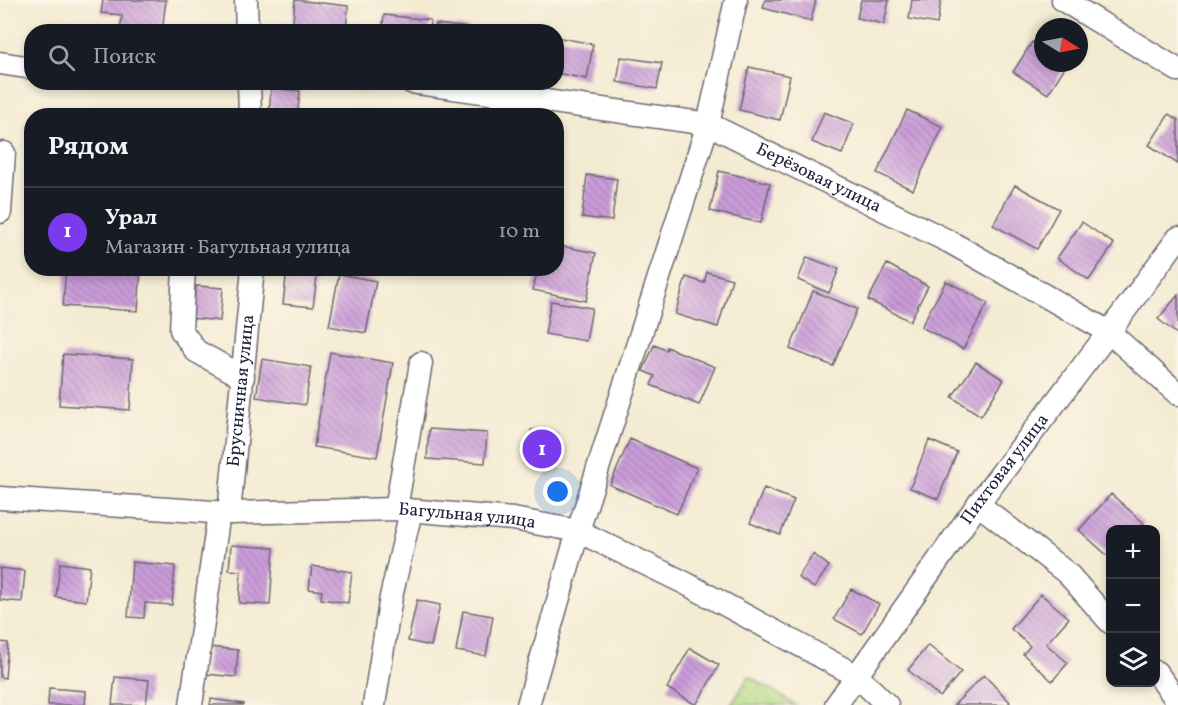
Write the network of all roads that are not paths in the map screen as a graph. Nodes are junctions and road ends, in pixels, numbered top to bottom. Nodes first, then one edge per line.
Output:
1 (246, 0) edge
2 (736, 0) edge
3 (1063, 0) edge
4 (247, 24) edge
5 (0, 63) edge
6 (24, 67) edge
7 (1178, 70) edge
8 (249, 90) edge
9 (468, 90) edge
10 (250, 108) edge
11 (708, 124) junction
12 (4, 153) dead end
13 (0, 212) edge
14 (1178, 238) edge
15 (183, 276) edge
16 (252, 276) edge
17 (1109, 332) junction
18 (421, 363) dead end
19 (243, 377) junction
20 (1178, 394) edge
21 (0, 498) edge
22 (978, 504) junction
23 (403, 510) junction
24 (224, 513) junction
25 (578, 531) junction
26 (1106, 617) edge
27 (857, 676) junction
28 (1160, 679) edge
29 (1178, 702) edge
30 (191, 705) edge
31 (374, 705) edge
32 (528, 705) edge
33 (836, 705) edge
34 (887, 705) edge

1 - 4 street
2 - 11 street
3 - 7 street
5 - 6 street
8 - 10 street
9 - 11 street, Берёзовая улица
11 - 17 street, Берёзовая улица
11 - 25 street
12 - 13 street
14 - 17 street, Пихтовая улица
15 - 19 street
16 - 19 street, Брусничная улица
17 - 20 street, Берёзовая улица
17 - 22 street, Пихтовая улица
18 - 23 street
19 - 24 street, Брусничная улица
21 - 24 street, Багульная улица
22 - 26 street
22 - 27 street, Пихтовая улица
23 - 24 street, Багульная улица
23 - 25 street, Багульная улица
23 - 31 street
24 - 30 street, Брусничная улица
25 - 27 street, Багульная улица
25 - 32 street
27 - 33 street, Пихтовая улица
27 - 34 street, Багульная улица
28 - 29 street

